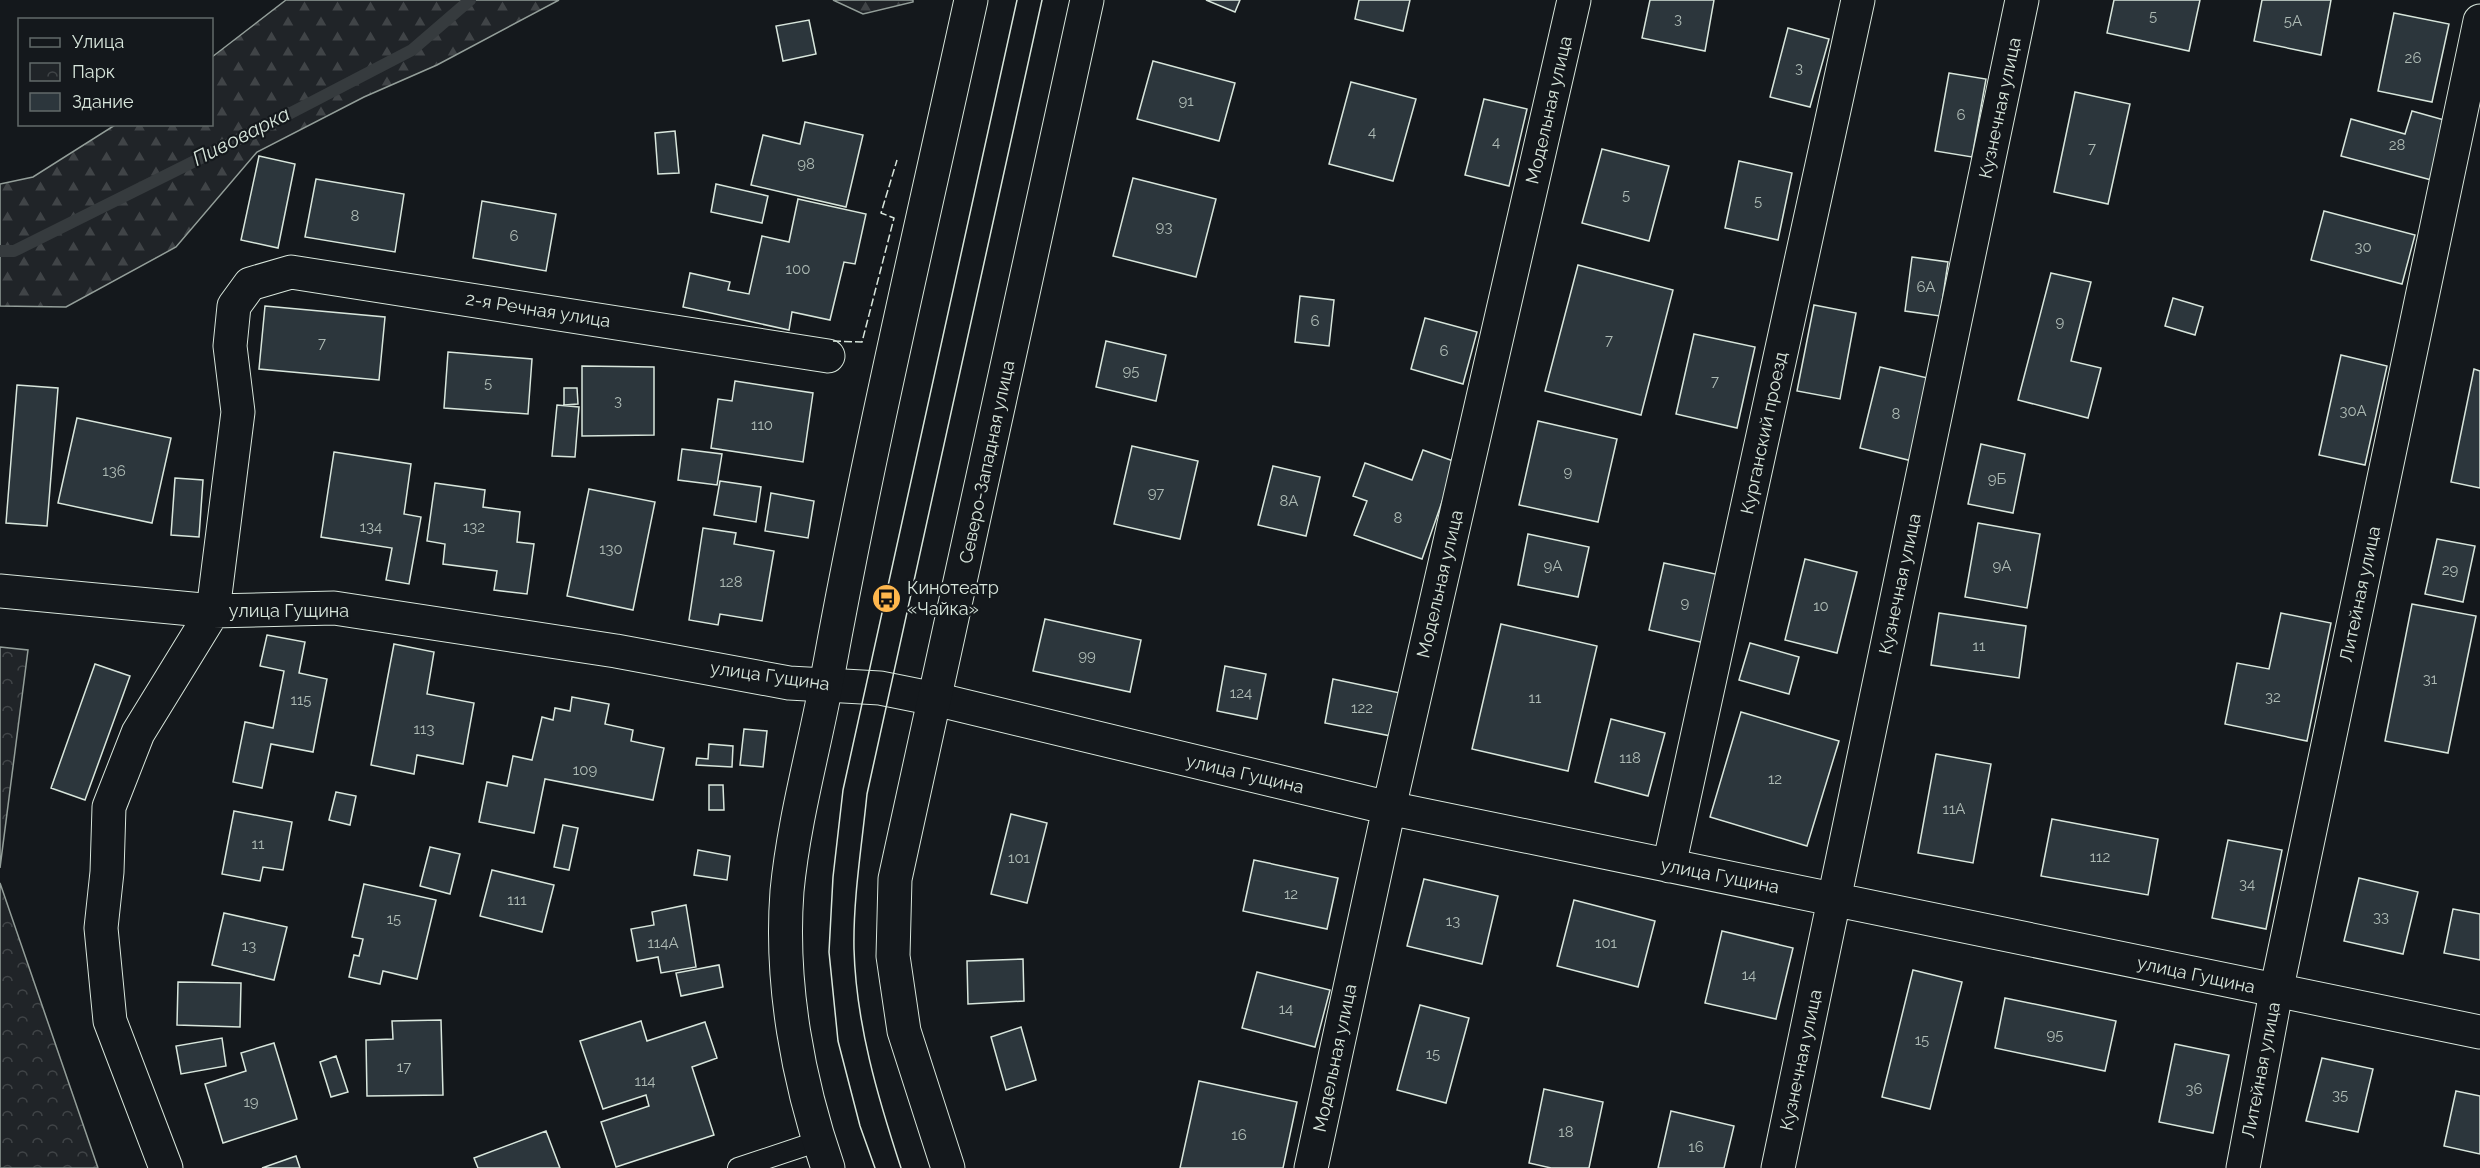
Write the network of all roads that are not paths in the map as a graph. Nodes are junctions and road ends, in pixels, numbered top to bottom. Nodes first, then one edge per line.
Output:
1 (971, 0) edge
2 (1087, 0) edge
3 (1574, 0) edge
4 (1858, 0) edge
5 (2022, 0) edge
6 (2480, 21) edge
7 (828, 356) dead end
8 (0, 591) edge
9 (213, 611) junction
10 (826, 685) junction
11 (935, 699) junction
12 (1389, 808) junction
13 (1669, 866) junction
14 (1834, 899) junction
15 (2276, 992) junction
16 (2480, 1032) edge
17 (823, 1155) edge
18 (166, 1168) edge
19 (738, 1168) edge
20 (948, 1168) edge
21 (1311, 1168) edge
22 (1778, 1168) edge
23 (2243, 1168) edge

1 - 10 street
2 - 11 street, Северо-Западная улица
3 - 12 street, Модельная улица
4 - 13 street, Курганский проезд
5 - 14 street, Кузнечная улица
6 - 15 street, Литейная улица
7 - 9 street, 2-я Речная улица
8 - 9 street, улица Гущина
9 - 10 street, улица Гущина
9 - 18 street
10 - 11 street, улица Гущина
10 - 17 street
11 - 12 street, улица Гущина
11 - 20 street, Северо-Западная улица
12 - 13 street, улица Гущина
12 - 21 street, Модельная улица
13 - 14 street, улица Гущина
14 - 15 street, улица Гущина
14 - 22 street, Кузнечная улица
15 - 16 street, улица Гущина
15 - 23 street, Литейная улица
17 - 19 lane

